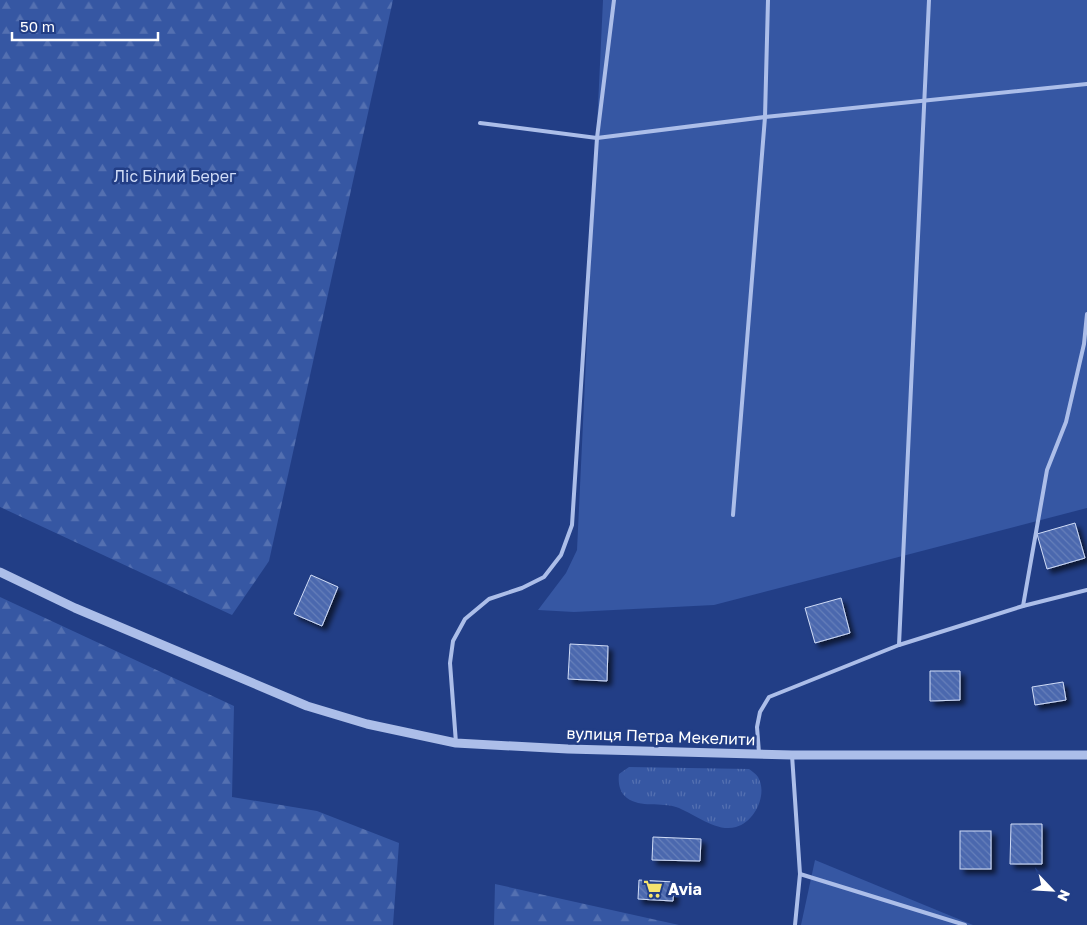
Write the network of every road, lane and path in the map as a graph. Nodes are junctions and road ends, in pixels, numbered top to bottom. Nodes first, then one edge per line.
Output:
1 (614, 0) edge
2 (768, 0) edge
3 (929, 0) edge
4 (1087, 84) edge
5 (923, 101) junction
6 (765, 117) junction
7 (480, 123) dead end
8 (597, 138) junction
9 (1087, 314) edge
10 (733, 515) dead end
11 (0, 572) edge
12 (1087, 590) edge
13 (1023, 606) junction
14 (899, 645) junction
15 (456, 743) junction
16 (759, 754) junction
17 (792, 755) junction
18 (1087, 755) edge
19 (800, 874) junction
20 (795, 925) edge
21 (965, 925) edge

1 - 8 lane
2 - 6 lane
3 - 5 lane
4 - 5 lane
5 - 6 lane
5 - 14 lane
6 - 8 lane
6 - 10 lane
7 - 8 lane
8 - 15 lane
9 - 13 lane
11 - 15 street, вулиця Петра Мекелити
12 - 13 lane
13 - 14 lane
14 - 16 lane
15 - 16 street, вулиця Петра Мекелити
16 - 17 street, вулиця Петра Мекелити
17 - 18 street, вулиця Петра Мекелити
17 - 19 lane
19 - 20 lane
19 - 21 lane

